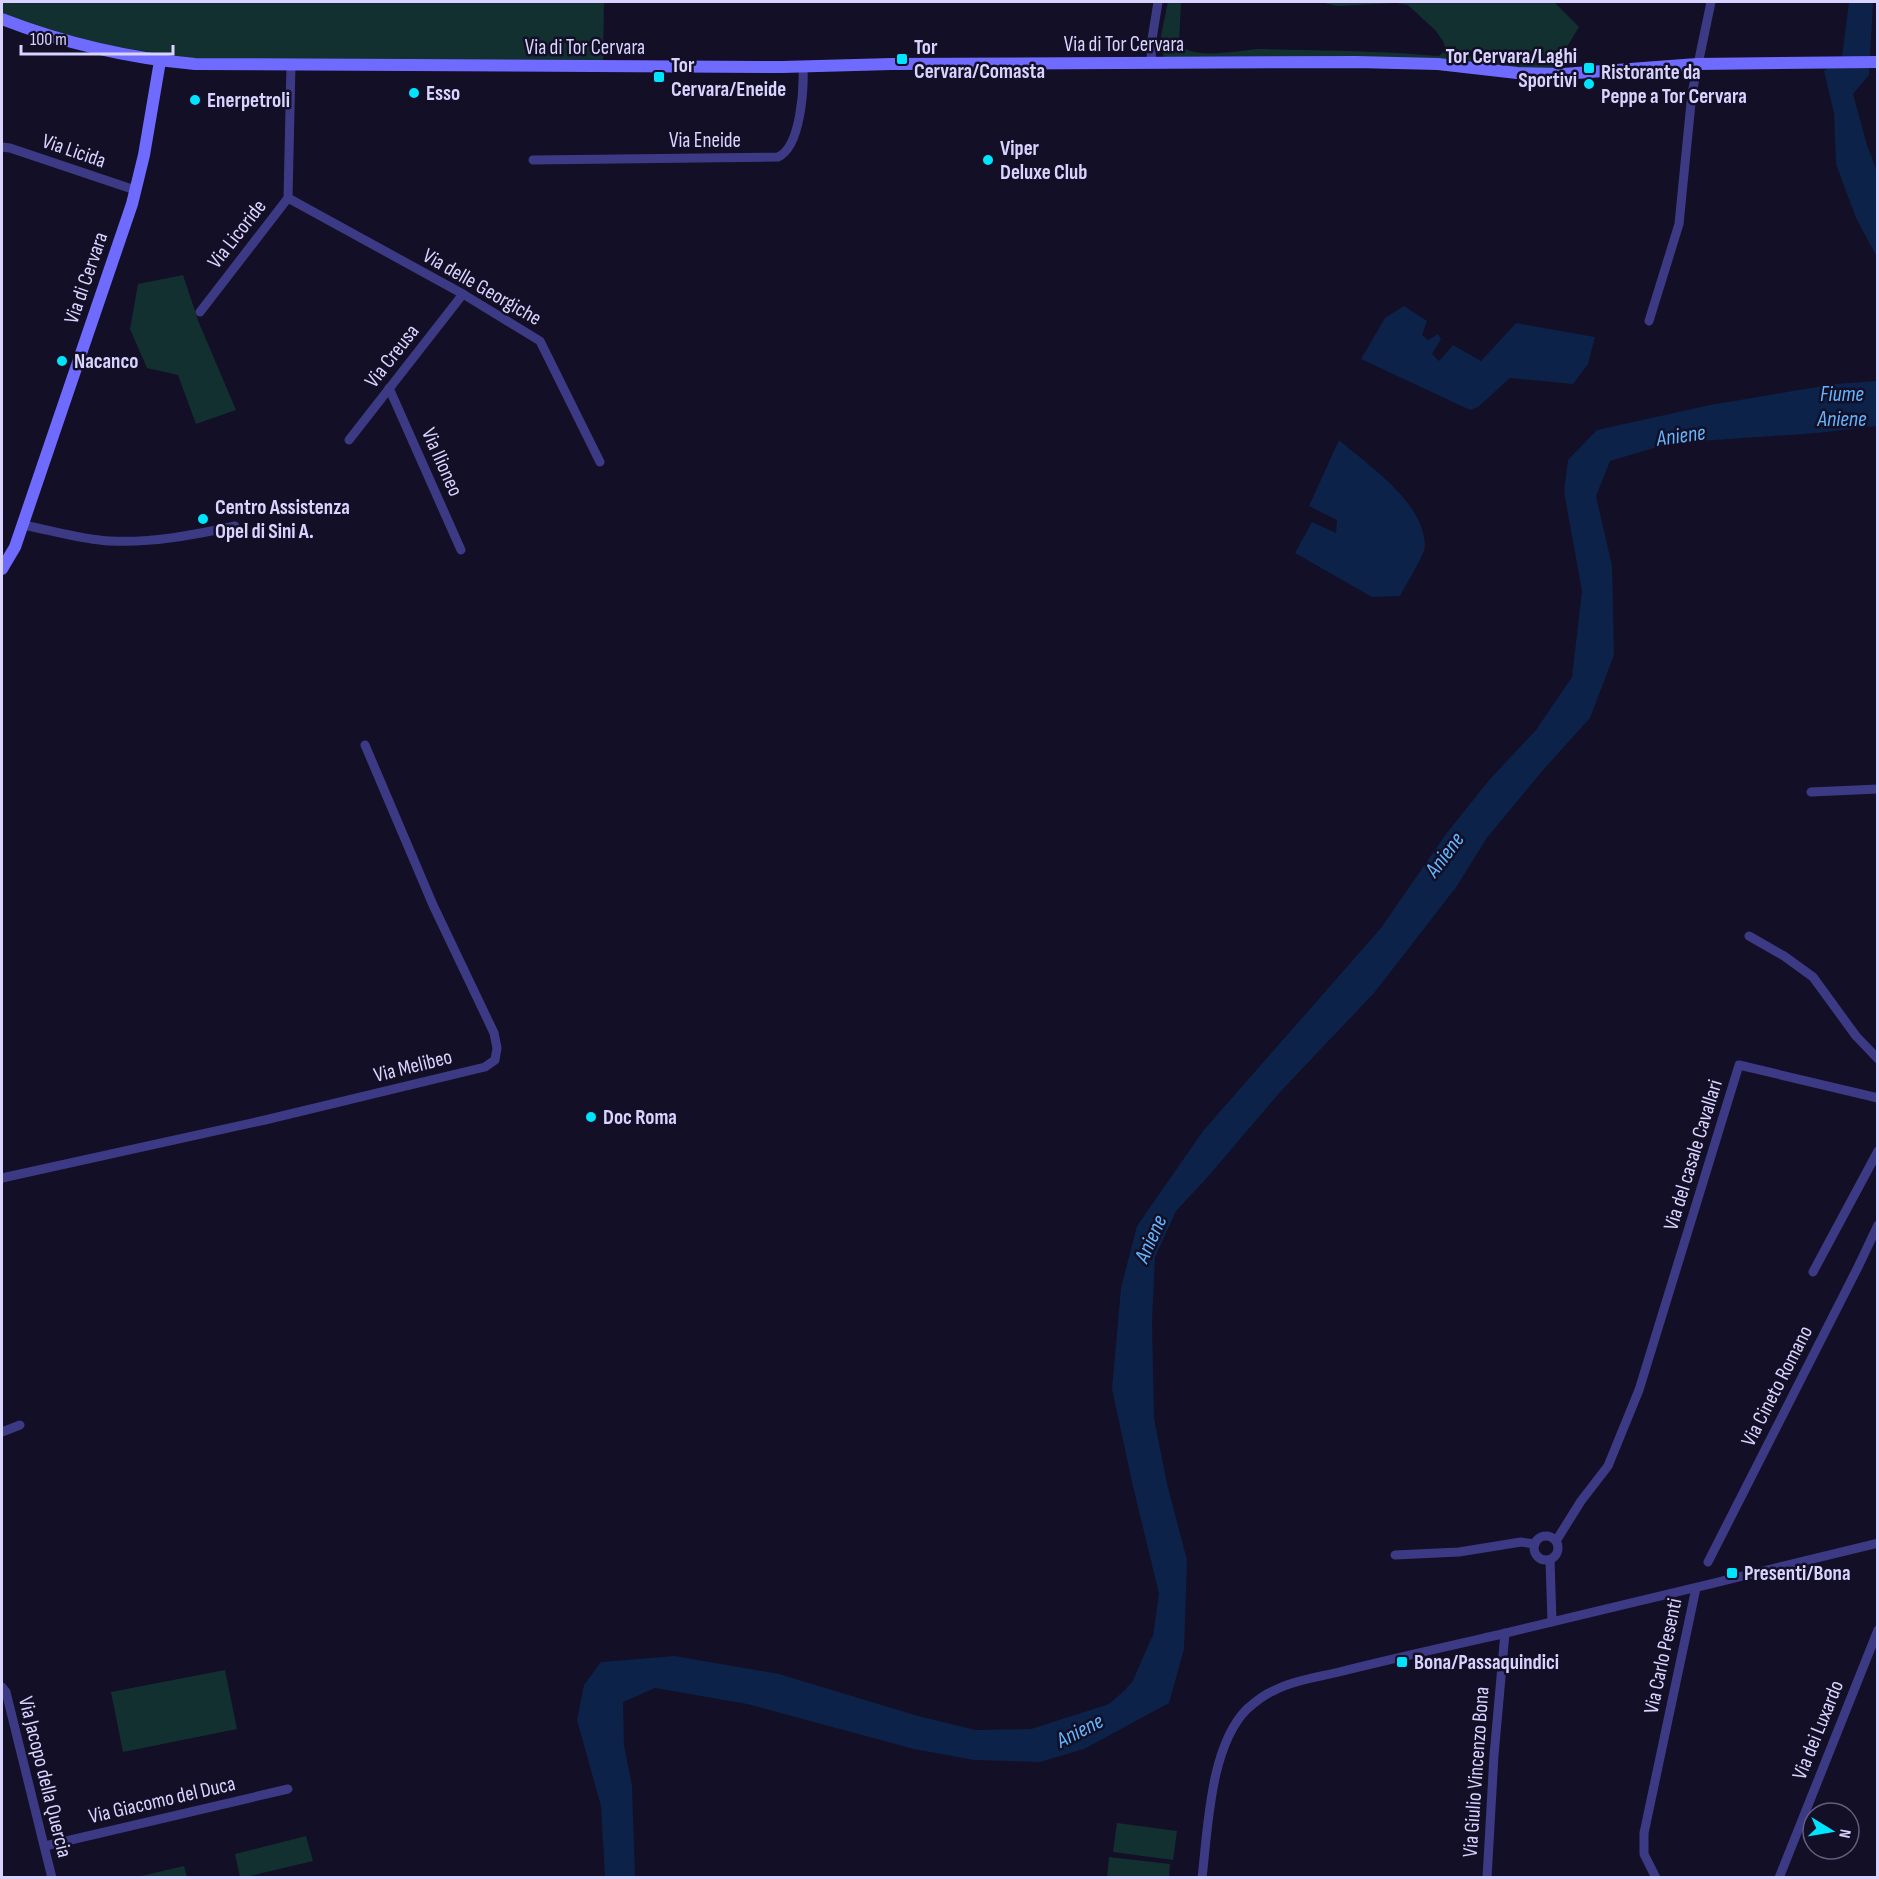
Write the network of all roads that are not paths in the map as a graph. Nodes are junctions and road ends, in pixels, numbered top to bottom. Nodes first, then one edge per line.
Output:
1 (1158, 2) edge
2 (1711, 2) edge
3 (2, 19) edge
4 (160, 61) junction
5 (1878, 62) edge
6 (1151, 64) junction
7 (1696, 64) junction
8 (291, 65) junction
9 (803, 66) junction
10 (2, 147) edge
11 (533, 160) dead end
12 (135, 190) junction
13 (288, 198) junction
14 (463, 294) junction
15 (200, 312) dead end
16 (1649, 321) dead end
17 (389, 388) junction
18 (349, 440) dead end
19 (600, 462) dead end
20 (23, 525) junction
21 (235, 526) dead end
22 (461, 550) dead end
23 (2, 569) edge
24 (365, 745) dead end
25 (1878, 789) edge
26 (1811, 792) dead end
27 (1749, 936) dead end
28 (1878, 1059) edge
29 (1878, 1098) edge
30 (1878, 1151) edge
31 (2, 1178) edge
32 (1878, 1225) edge
33 (1813, 1272) dead end
34 (20, 1425) dead end
35 (2, 1432) edge
36 (1556, 1541) junction
37 (1878, 1543) edge
38 (1535, 1544) junction
39 (1395, 1555) dead end
40 (1550, 1560) junction
41 (1708, 1562) dead end
42 (1696, 1587) junction
43 (1552, 1622) junction
44 (1878, 1630) edge
45 (1505, 1633) junction
46 (2, 1687) edge
47 (288, 1789) dead end
48 (45, 1846) junction
49 (52, 1878) edge
50 (1202, 1878) edge
51 (1487, 1878) edge
52 (1656, 1878) edge
53 (1779, 1878) edge

1 - 6 street
2 - 7 street
3 - 4 street, Via di Tor Cervara
4 - 8 street, Via di Tor Cervara
4 - 12 street, Via di Cervara
5 - 7 street, Via di Tor Cervara
6 - 7 street, Via di Tor Cervara
6 - 9 street, Via di Tor Cervara
7 - 16 street
8 - 9 street, Via di Tor Cervara
8 - 13 street, Via Licoride
9 - 11 street, Via Eneide
10 - 12 street, Via Licida
12 - 20 street, Via di Cervara
13 - 14 street, Via delle Georgiche
13 - 15 street, Via Licoride
14 - 17 street, Via Creusa
14 - 19 street, Via delle Georgiche
17 - 18 street, Via Creusa
17 - 22 street, Via Ilioneo
20 - 21 street
20 - 23 street, Via di Cervara
24 - 31 street, Via Melibeo
25 - 26 street
27 - 28 street
29 - 36 street, Via del casale Cavallari
30 - 33 street
32 - 41 street, Via Cineto Romano
34 - 35 street
36 - 38 street
36 - 40 street
37 - 42 street, Via Carlo Pesenti
38 - 39 street
38 - 40 street
40 - 43 street
42 - 43 street
42 - 52 street, Via Carlo Pesenti
43 - 45 street
44 - 53 street, Via dei Luxardo
45 - 50 street
45 - 51 street, Via Giulio Vincenzo Bona
46 - 48 street, Via Jacopo della Quercia
47 - 48 street, Via Giacomo del Duca
48 - 49 street, Via Jacopo della Quercia

